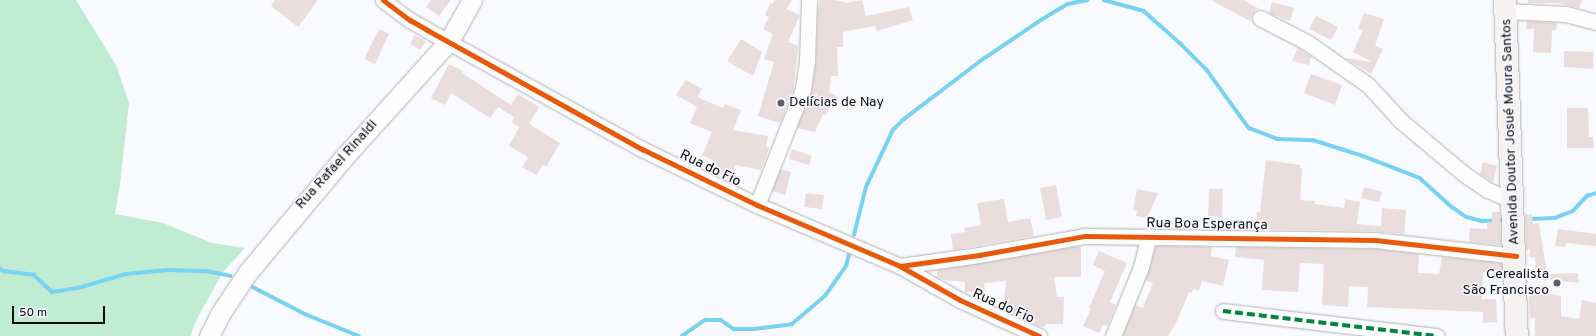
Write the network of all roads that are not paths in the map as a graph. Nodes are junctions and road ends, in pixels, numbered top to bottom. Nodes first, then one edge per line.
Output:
1 (383, 0) edge
2 (472, 0) edge
3 (809, 0) edge
4 (1506, 5) edge
5 (1260, 18) dead end
6 (1596, 22) edge
7 (449, 41) junction
8 (1514, 201) junction
9 (757, 204) junction
10 (1149, 236) junction
11 (1516, 256) junction
12 (900, 266) junction
13 (1223, 311) dead end
14 (209, 336) edge
15 (1039, 336) edge
16 (1113, 336) edge
17 (1437, 336) edge
18 (1517, 336) edge

1 - 7 street, Rua do Fio
2 - 7 street, Rua Rafael Rinaldi
3 - 9 street
4 - 6 street
4 - 8 main road, Avenida Doutor Josué Moura Santos
5 - 8 street
7 - 9 street, Rua do Fio
7 - 14 street, Rua Rafael Rinaldi
8 - 11 main road, Avenida Doutor Josué Moura Santos
9 - 12 street, Rua do Fio
10 - 11 street, Rua Boa Esperança
10 - 12 street, Rua Boa Esperança
10 - 16 street
11 - 18 main road, Avenida Doutor Josué Moura Santos
12 - 15 street, Rua do Fio
13 - 17 street

